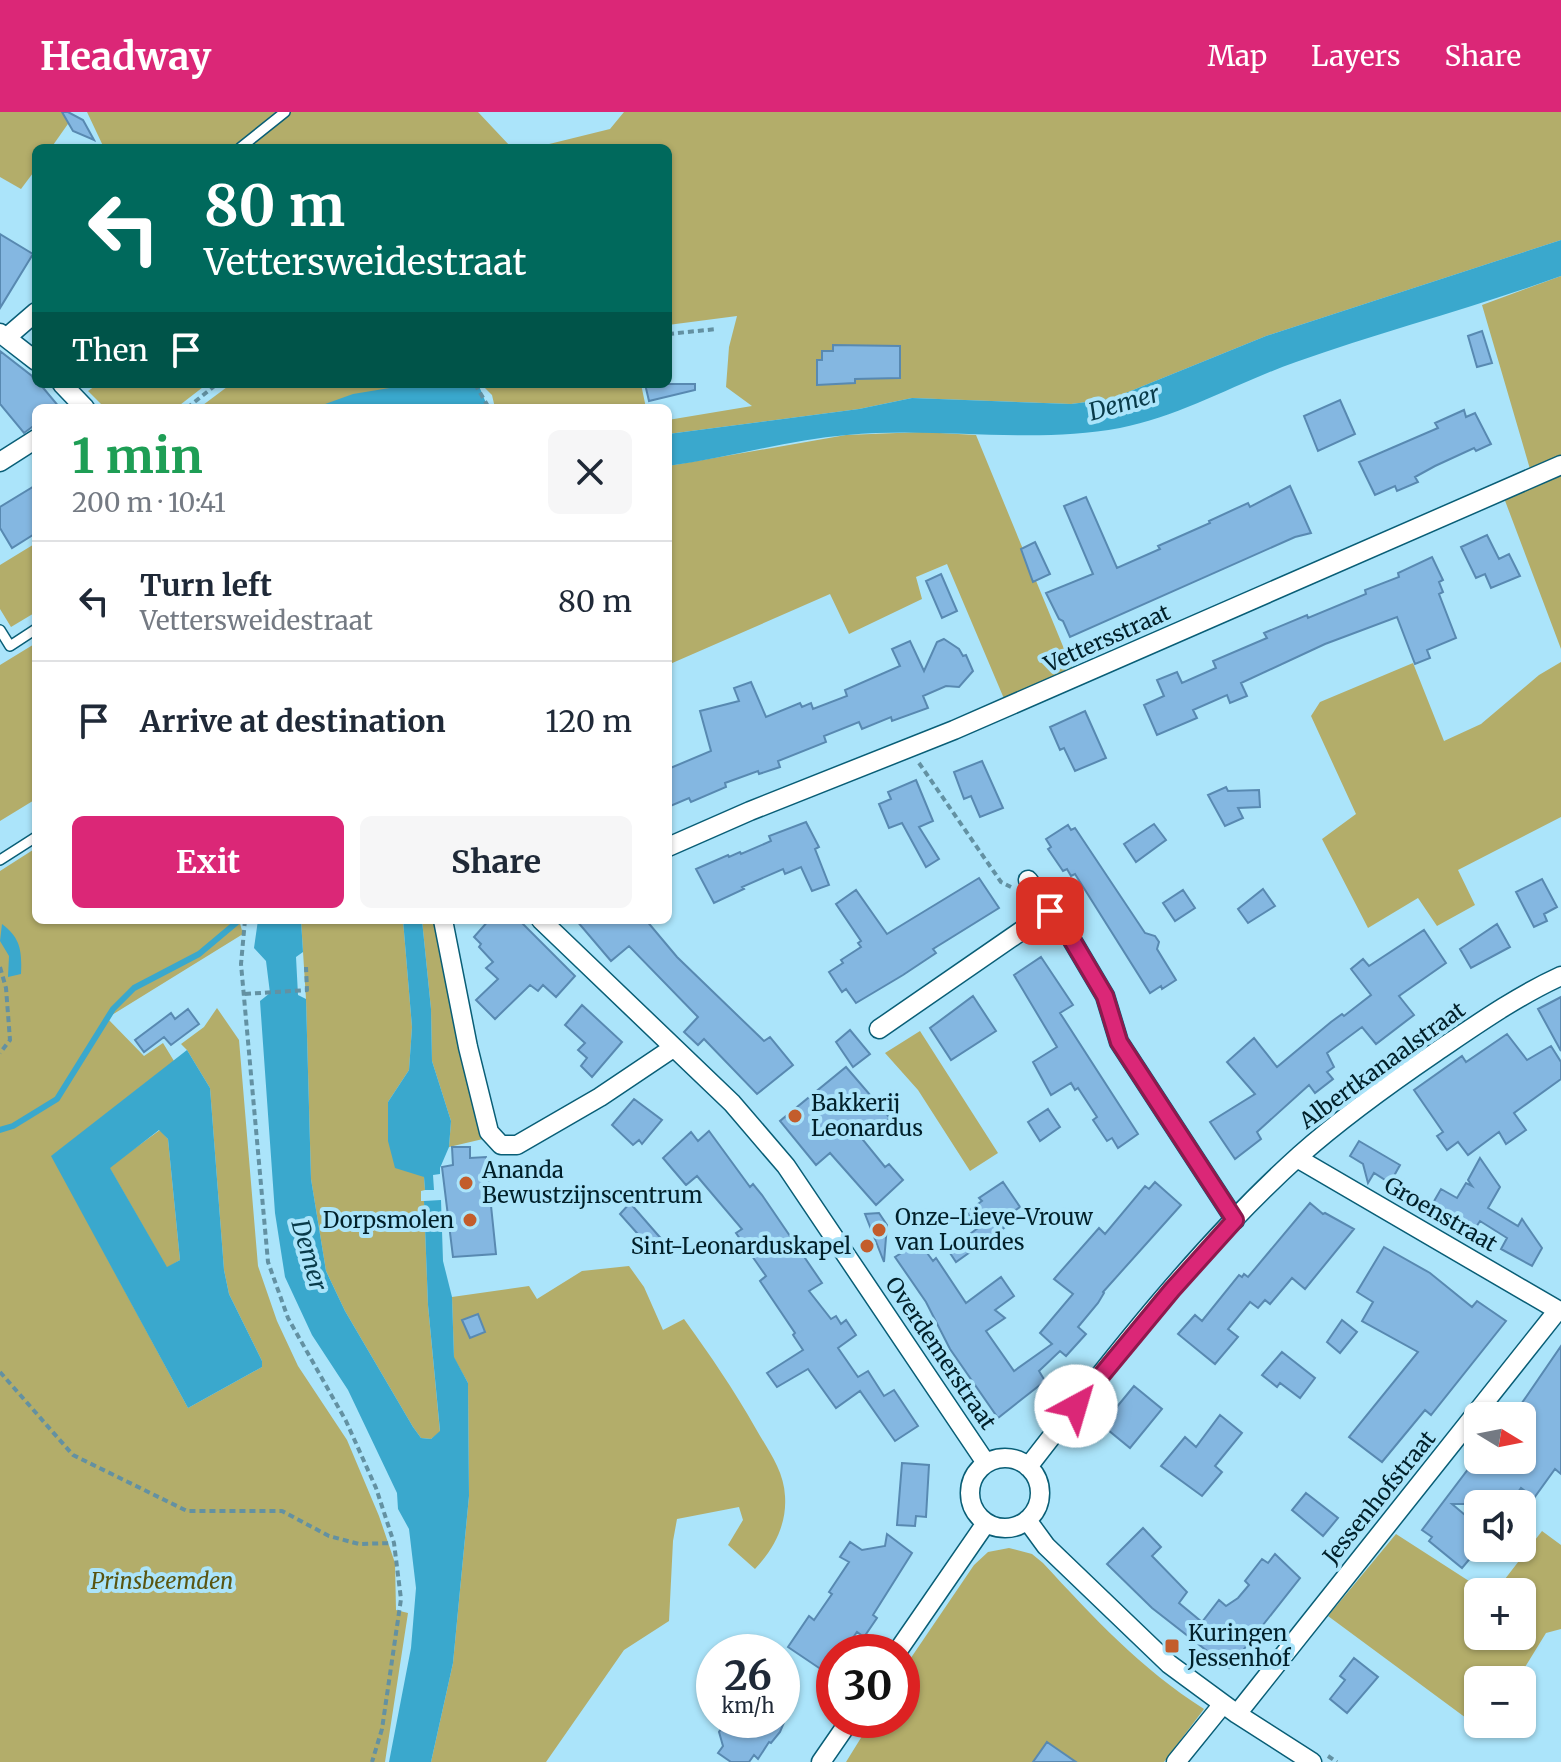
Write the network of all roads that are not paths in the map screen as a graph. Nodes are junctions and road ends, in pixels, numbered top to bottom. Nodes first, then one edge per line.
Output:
1 (285, 112) edge
2 (245, 144) edge
3 (32, 315) edge
4 (3, 335) edge
5 (32, 358) edge
6 (66, 388) edge
7 (80, 404) edge
8 (32, 442) edge
9 (0, 462) edge
10 (1561, 465) edge
11 (0, 630) edge
12 (32, 632) edge
13 (10, 646) junction
14 (0, 651) edge
15 (32, 840) edge
16 (672, 845) edge
17 (0, 860) edge
18 (1028, 880) road end
19 (1050, 911) junction
20 (444, 924) edge
21 (545, 924) edge
22 (1561, 976) edge
23 (879, 1029) dead end
24 (673, 1048) junction
25 (1297, 1158) junction
26 (1235, 1220) junction
27 (1560, 1311) edge
28 (986, 1463) junction
29 (1028, 1467) junction
30 (1027, 1520) junction
31 (986, 1523) junction
32 (909, 1634) edge
33 (1230, 1709) junction
34 (838, 1738) edge
35 (821, 1762) edge
36 (1176, 1762) edge
37 (1312, 1762) edge

1 - 2 lane
3 - 4 street
4 - 5 street
6 - 7 street
8 - 9 street
10 - 16 street, Vettersstraat
11 - 13 lane
12 - 13 lane
13 - 14 lane
15 - 17 lane
18 - 19 street
19 - 23 street
19 - 26 street
20 - 24 street
21 - 24 street, Overdemerstraat
22 - 25 street, Albertkanaalstraat
24 - 28 street, Overdemerstraat
25 - 26 street, Albertkanaalstraat
25 - 27 street, Groenstraat
26 - 29 street, Albertkanaalstraat
27 - 33 street, Jessenhofstraat
28 - 29 street, Overdemerstraat
28 - 31 street, Overdemerstraat
29 - 30 street
30 - 31 street
30 - 33 street
31 - 32 street
33 - 36 street, Jessenhofstraat
33 - 37 street
34 - 35 street

